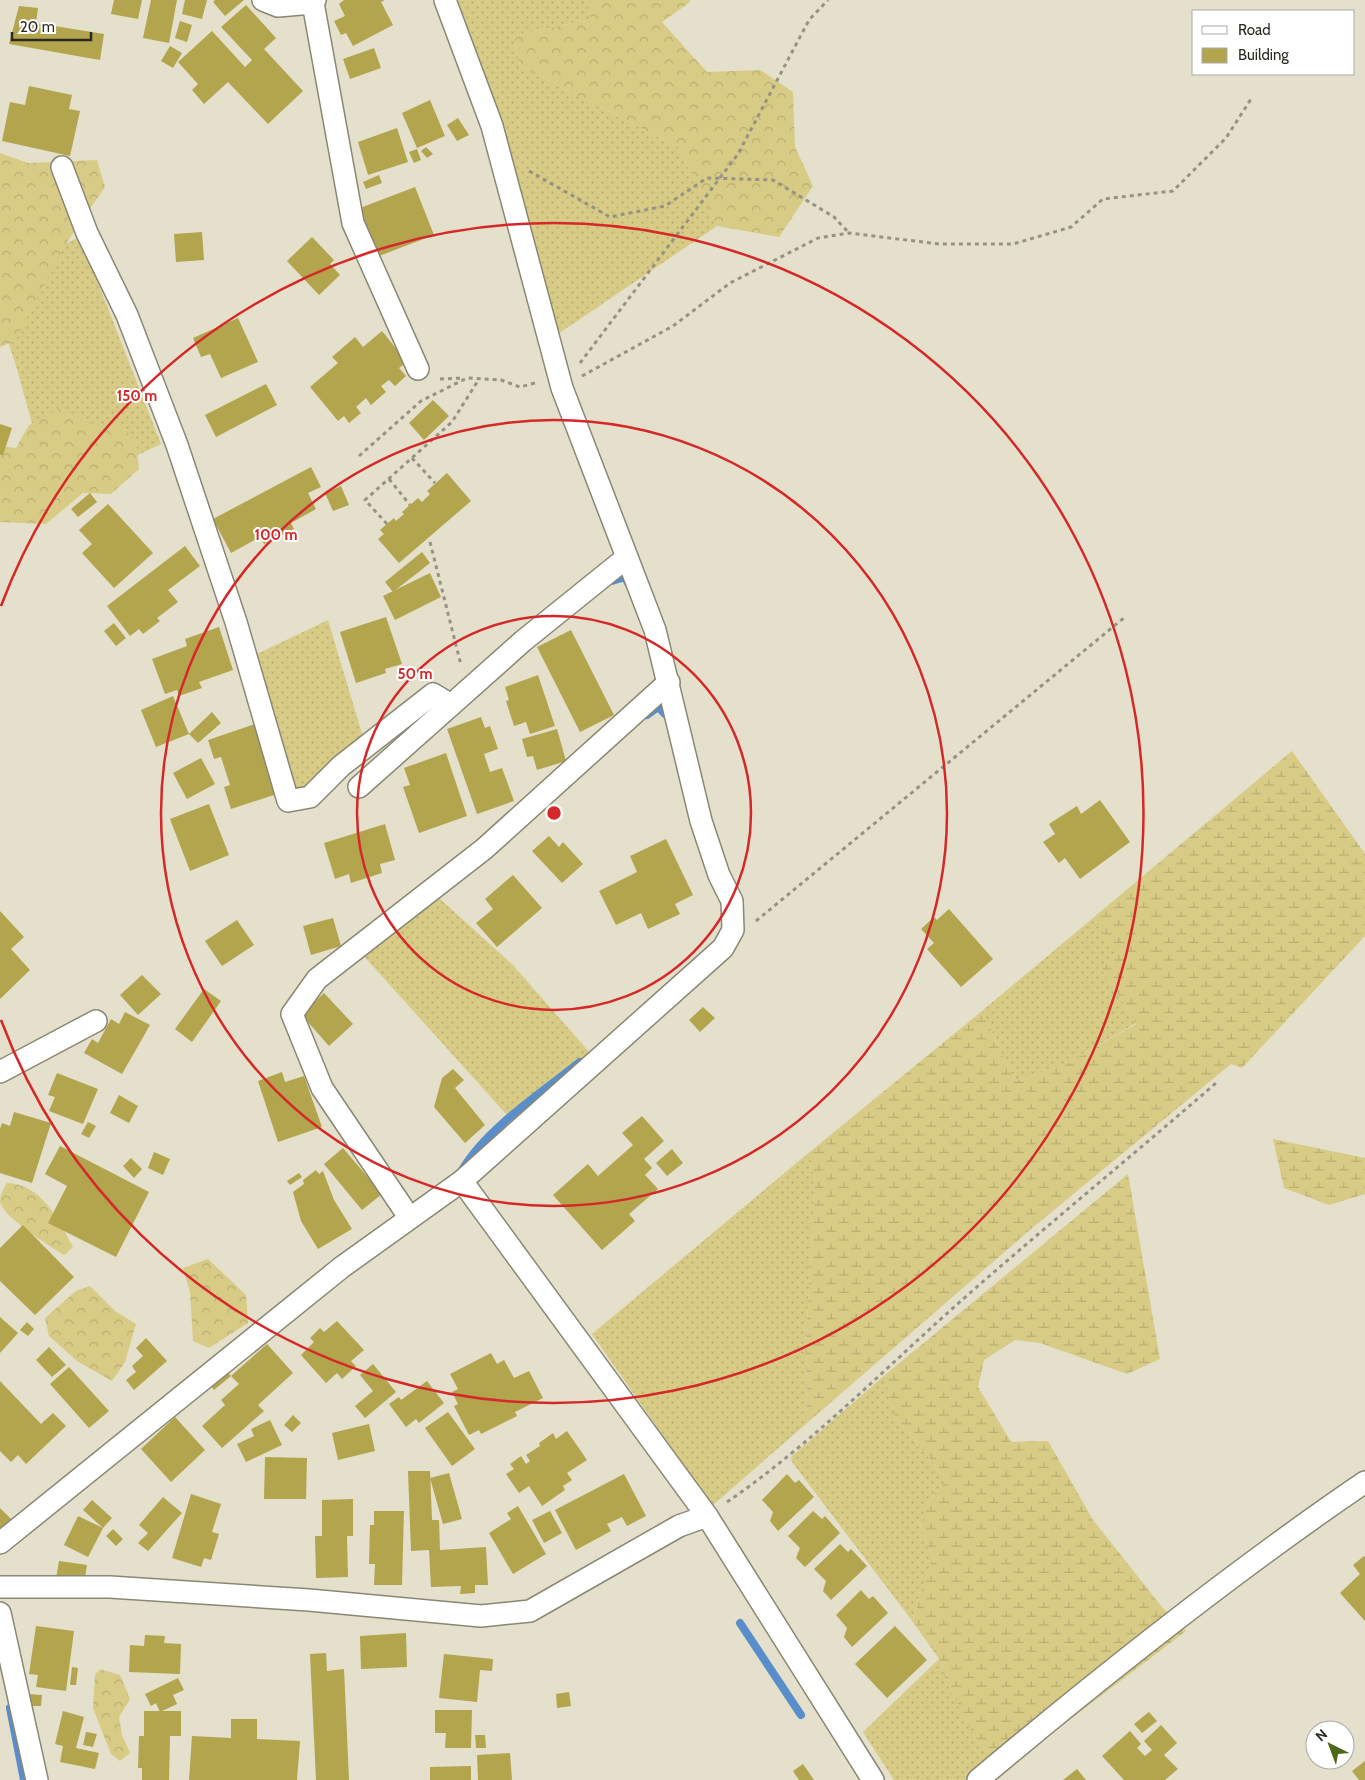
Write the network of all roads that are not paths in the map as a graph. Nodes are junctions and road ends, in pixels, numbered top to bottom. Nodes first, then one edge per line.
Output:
1 (263, 0) edge
2 (445, 0) edge
3 (314, 1) edge
4 (62, 167) dead end
5 (418, 369) dead end
6 (626, 558) junction
7 (669, 682) junction
8 (451, 705) junction
9 (359, 787) dead end
10 (96, 1021) dead end
11 (0, 1072) edge
12 (462, 1181) junction
13 (409, 1218) junction
14 (1365, 1482) edge
15 (706, 1516) junction
16 (0, 1543) edge
17 (0, 1587) edge
18 (0, 1613) edge
19 (37, 1780) edge
20 (873, 1780) edge
21 (978, 1780) edge

1 - 3 street
2 - 6 street
3 - 5 street
4 - 8 street
6 - 7 street
6 - 8 street
7 - 12 street
7 - 13 street
8 - 9 street
10 - 11 street
12 - 13 street
12 - 15 street
13 - 16 street
14 - 21 street
15 - 17 street
15 - 20 street
18 - 19 street

